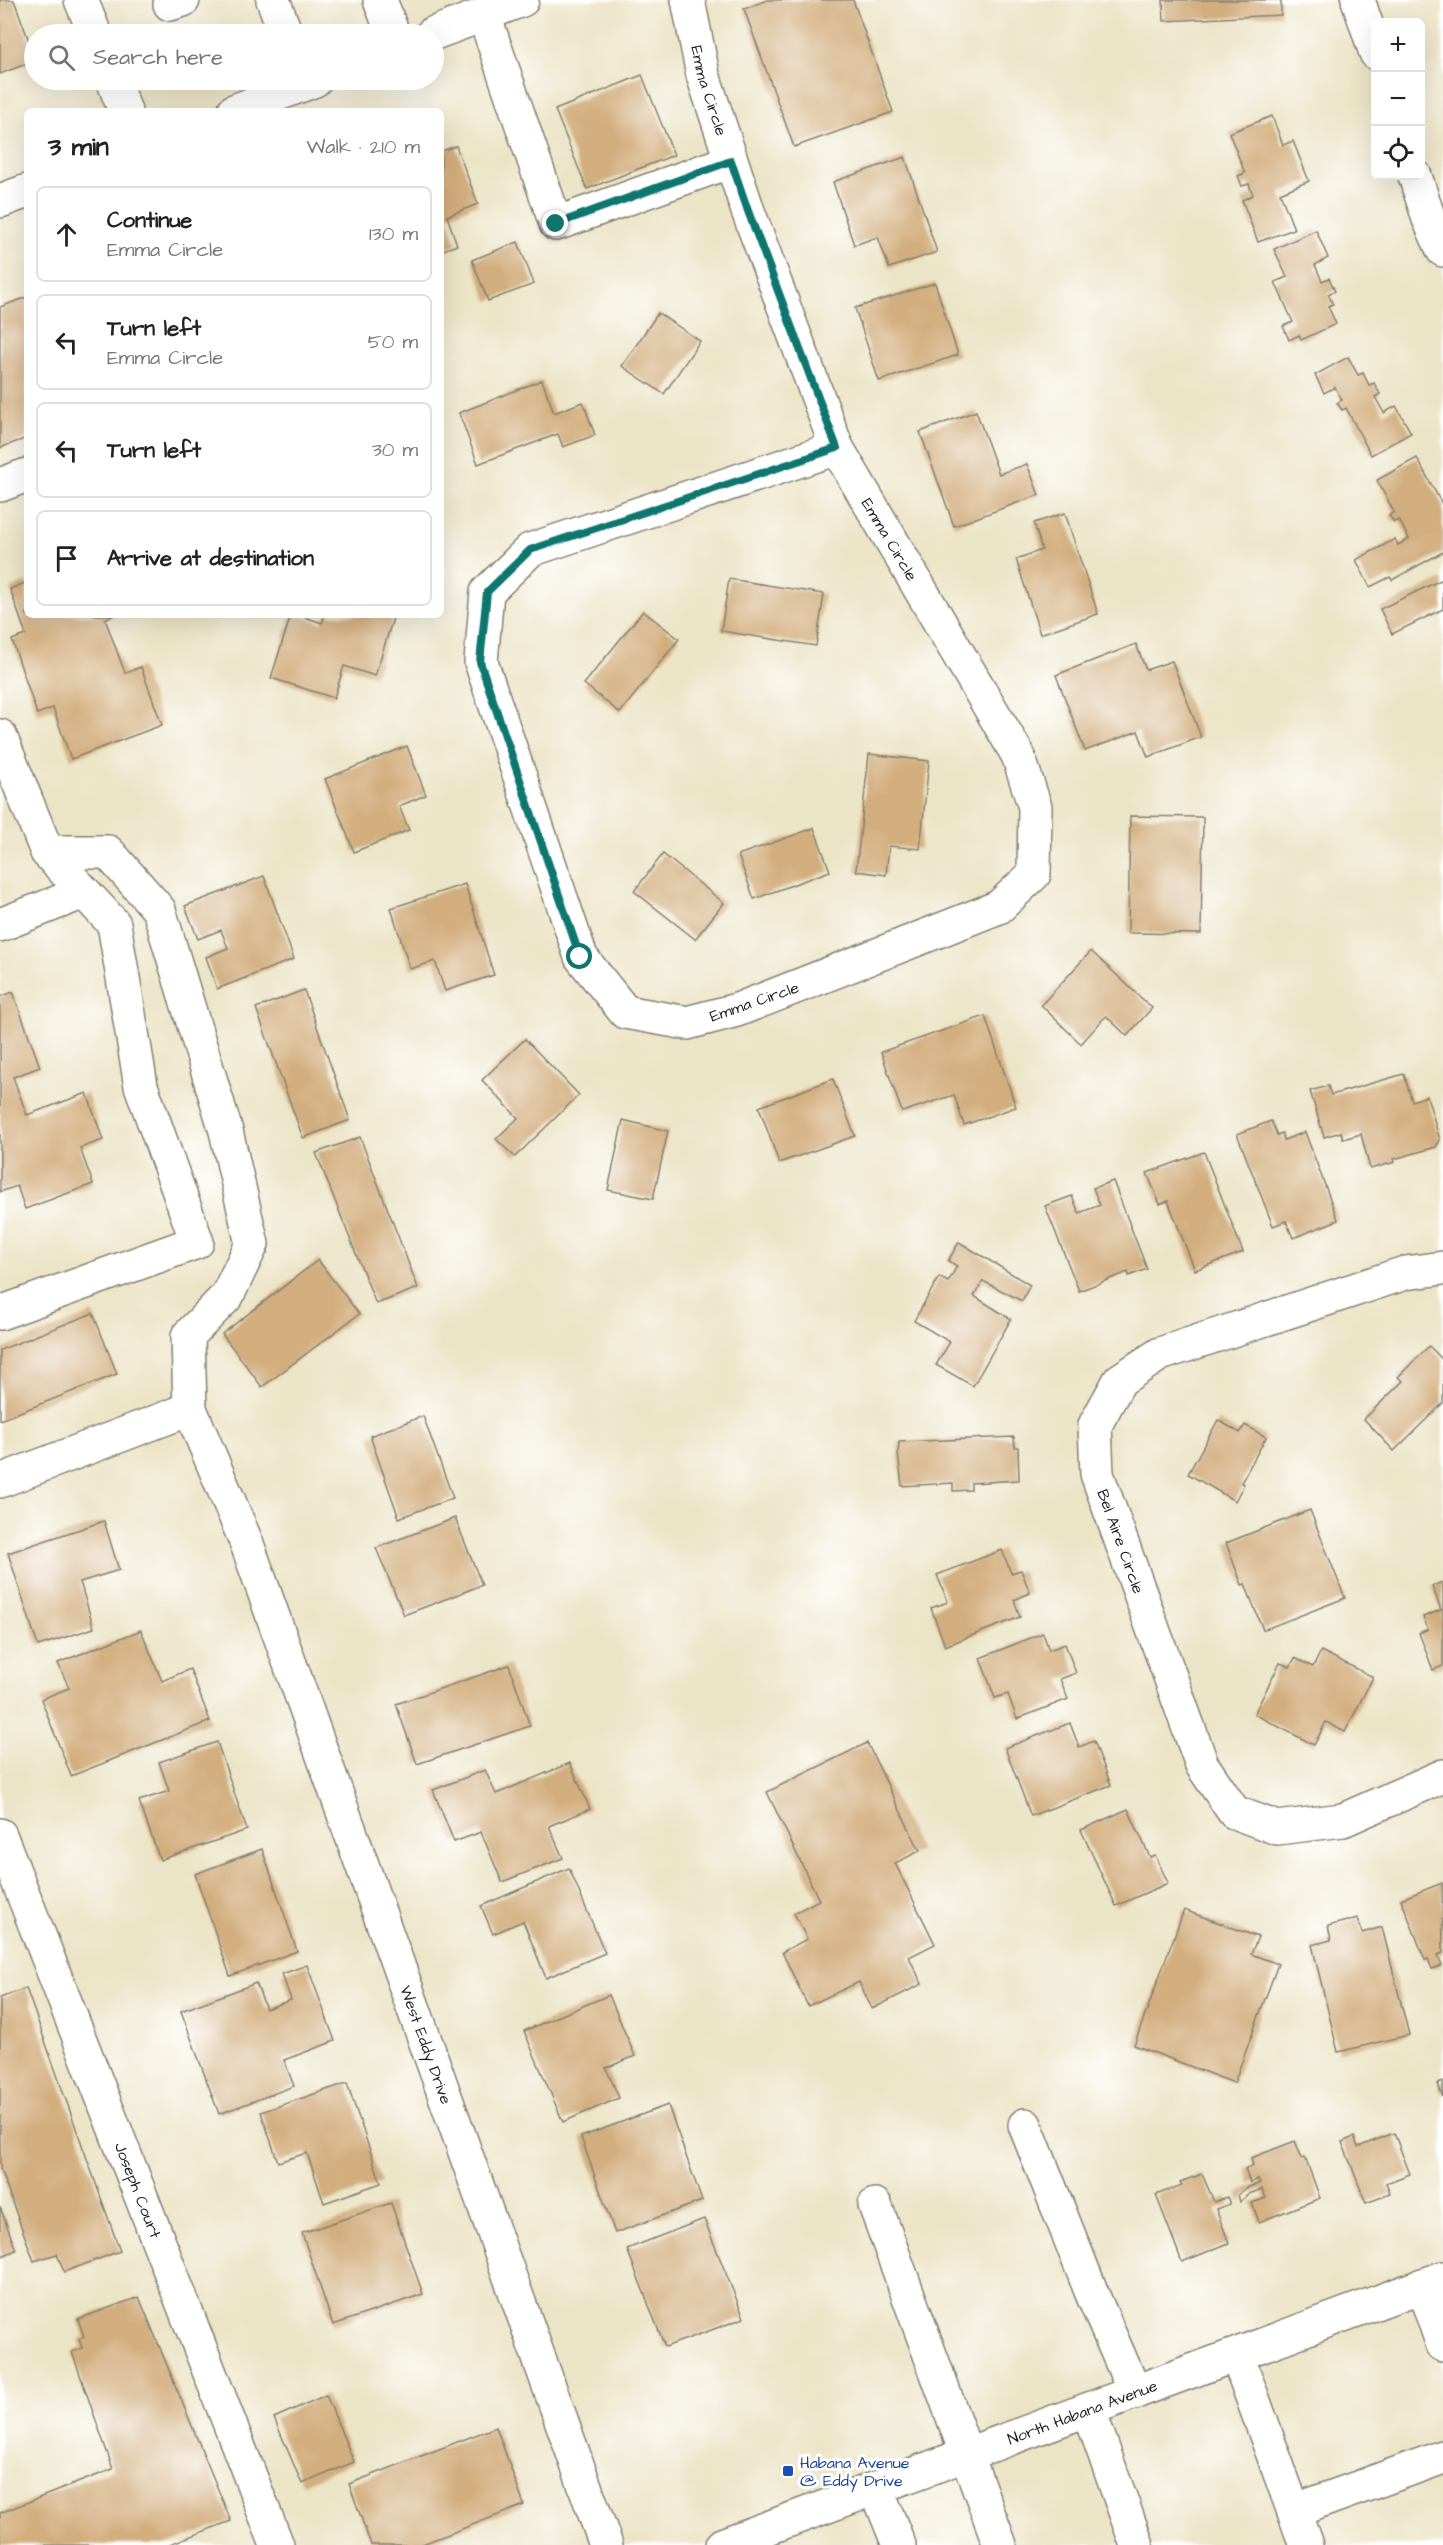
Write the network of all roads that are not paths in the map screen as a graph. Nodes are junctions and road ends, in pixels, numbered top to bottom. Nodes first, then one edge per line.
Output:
1 (81, 0) edge
2 (273, 0) edge
3 (380, 0) edge
4 (522, 0) edge
5 (688, 0) edge
6 (1358, 0) edge
7 (484, 15) junction
8 (91, 24) edge
9 (282, 24) edge
10 (389, 24) edge
11 (444, 30) edge
12 (1371, 38) edge
13 (117, 90) edge
14 (286, 90) edge
15 (124, 108) edge
16 (241, 108) edge
17 (731, 161) junction
18 (1417, 180) edge
19 (24, 192) edge
20 (0, 201) edge
21 (1436, 216) edge
22 (1443, 250) edge
23 (837, 448) junction
24 (24, 476) edge
25 (0, 485) edge
26 (0, 736) edge
27 (47, 852) junction
28 (84, 892) junction
29 (0, 925) edge
30 (1443, 1268) edge
31 (0, 1313) edge
32 (190, 1409) junction
33 (0, 1481) edge
34 (1443, 1776) edge
35 (0, 1835) edge
36 (1025, 2125) dead end
37 (875, 2205) dead end
38 (1432, 2281) edge
39 (1443, 2345) edge
40 (1237, 2355) junction
41 (1134, 2393) junction
42 (1089, 2410) junction
43 (968, 2454) junction
44 (1443, 2457) edge
45 (876, 2488) junction
46 (1294, 2511) junction
47 (277, 2545) edge
48 (606, 2545) edge
49 (722, 2545) edge
50 (899, 2545) edge
51 (1000, 2545) edge
52 (1137, 2545) edge
53 (1306, 2545) edge

1 - 8 street
2 - 9 street
3 - 10 street
4 - 7 street
5 - 17 street, Emma Circle
6 - 12 street
7 - 11 street
7 - 17 street
13 - 15 street
14 - 16 street
17 - 23 street, Emma Circle
18 - 21 street
19 - 20 street
21 - 22 street
23 - 23 street, Emma Circle
24 - 25 street
26 - 27 street
27 - 28 street
27 - 32 street
28 - 29 street
28 - 31 street
30 - 34 street, Bel Aire Circle
32 - 33 street
32 - 48 street, West Eddy Drive
35 - 47 street, Joseph Court
36 - 41 street
37 - 43 street
38 - 39 street
38 - 40 street, North Habana Avenue
40 - 41 street, North Habana Avenue
40 - 46 street
41 - 42 street, North Habana Avenue
42 - 43 street, North Habana Avenue
42 - 52 street
43 - 45 street, North Habana Avenue
43 - 51 street
44 - 46 street
45 - 49 street, North Habana Avenue
45 - 50 street
46 - 53 street

